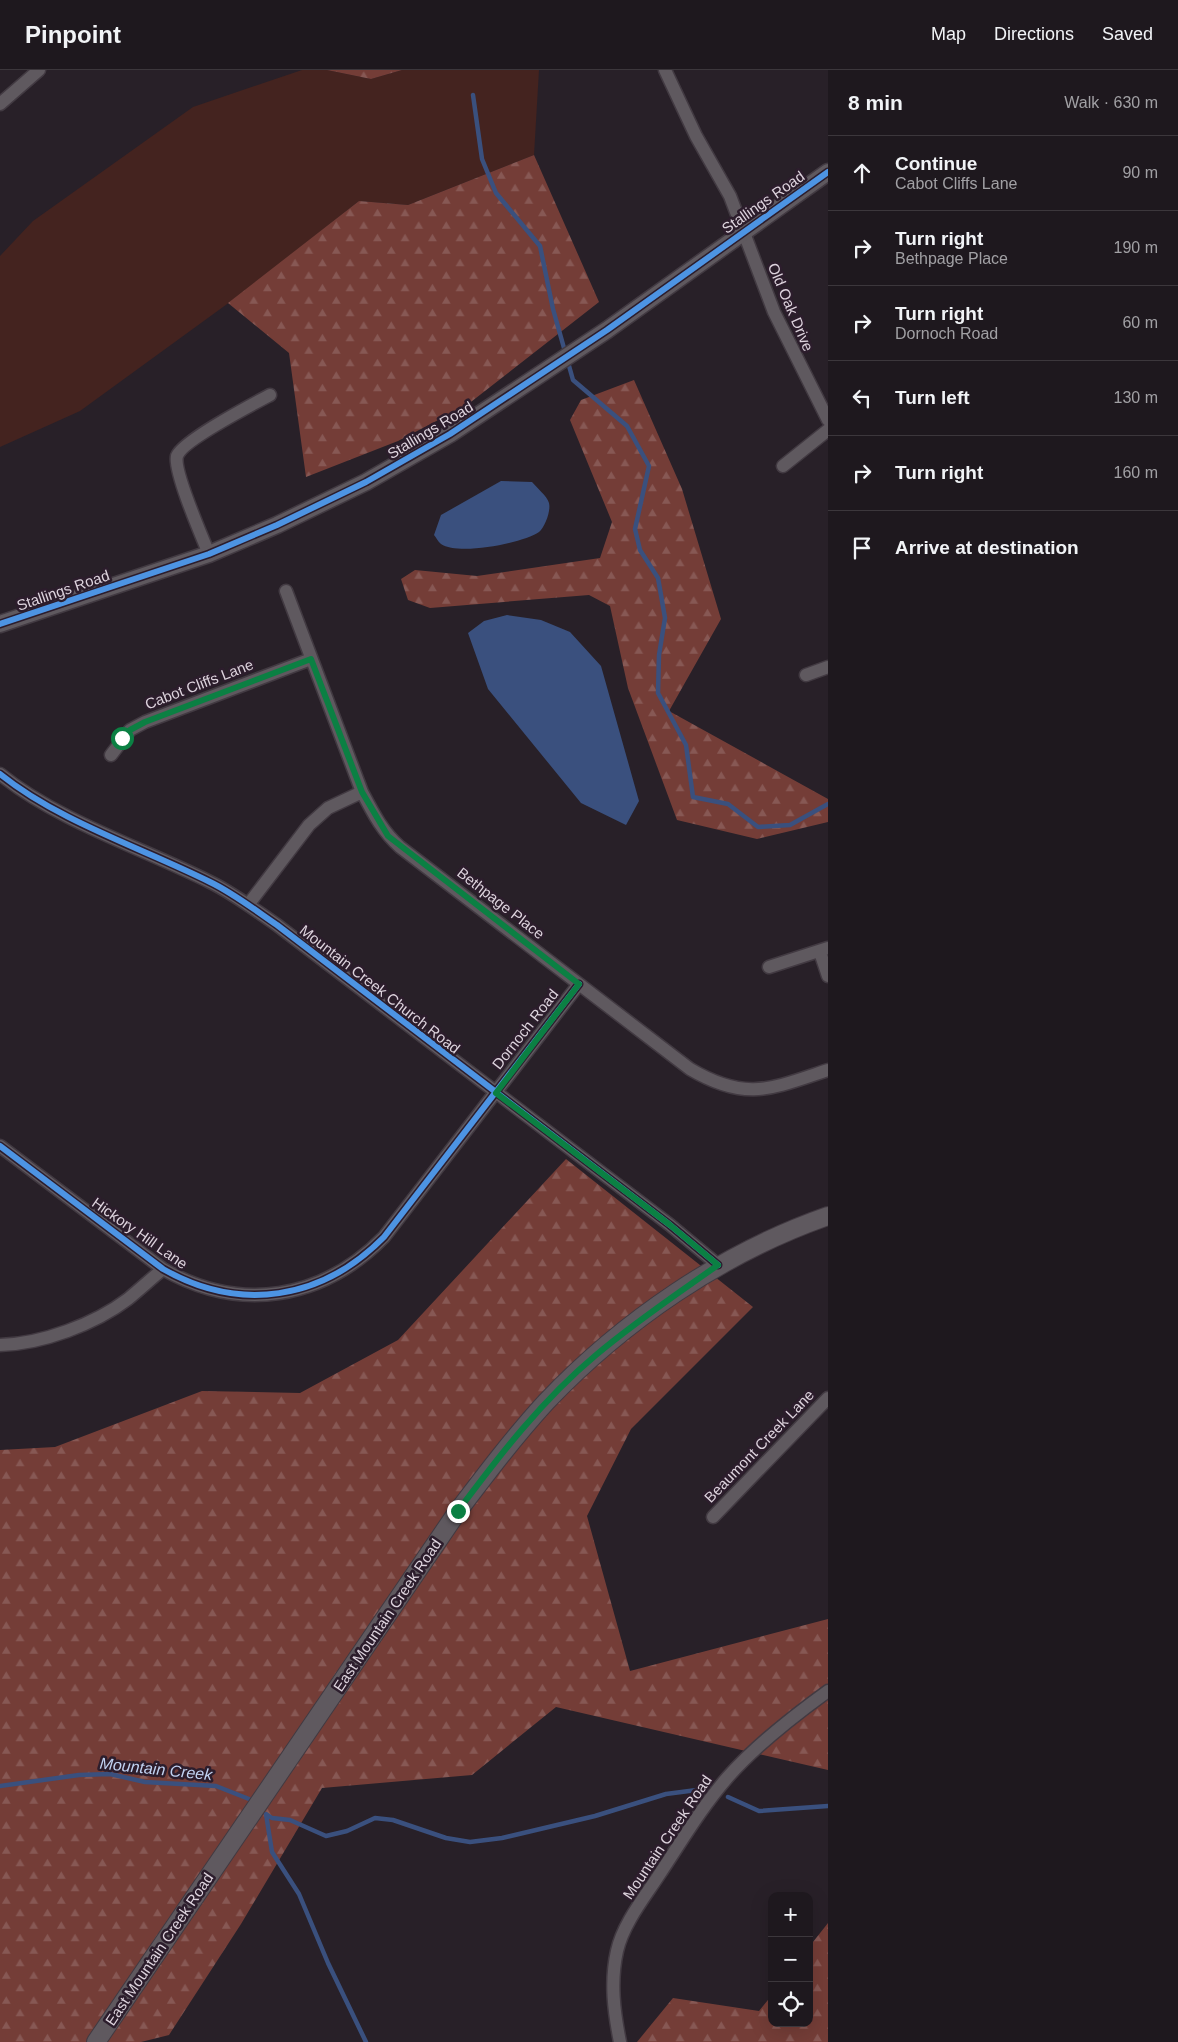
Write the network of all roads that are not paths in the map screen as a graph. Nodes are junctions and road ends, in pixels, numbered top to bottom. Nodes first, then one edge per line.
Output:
1 (39, 70) edge
2 (665, 70) edge
3 (0, 104) edge
4 (828, 172) edge
5 (743, 231) junction
6 (270, 395) dead end
7 (828, 420) edge
8 (828, 430) edge
9 (783, 466) dead end
10 (209, 554) junction
11 (286, 591) dead end
12 (0, 624) edge
13 (311, 659) junction
14 (828, 667) edge
15 (806, 675) dead end
16 (110, 755) dead end
17 (0, 774) edge
18 (362, 792) junction
19 (248, 906) junction
20 (824, 950) edge
21 (769, 967) dead end
22 (828, 976) edge
23 (579, 984) junction
24 (828, 1070) edge
25 (496, 1093) junction
26 (0, 1146) edge
27 (828, 1216) edge
28 (718, 1265) junction
29 (163, 1268) junction
30 (0, 1345) edge
31 (828, 1398) edge
32 (713, 1517) dead end
33 (828, 1691) edge
34 (96, 2042) edge
35 (620, 2042) edge

1 - 3 street
2 - 5 street, Old Oak Drive
4 - 5 street, Stallings Road
5 - 7 street, Old Oak Drive
5 - 10 street, Stallings Road
6 - 10 street
8 - 9 street
10 - 12 street, Stallings Road
11 - 13 street, Bethpage Place
13 - 16 street, Cabot Cliffs Lane
13 - 18 street, Bethpage Place
14 - 15 street
17 - 19 street, Mountain Creek Church Road
18 - 19 street
18 - 23 street, Bethpage Place
19 - 25 street, Mountain Creek Church Road
20 - 21 street
20 - 22 street
23 - 24 street, Bethpage Place
23 - 25 street, Dornoch Road
25 - 28 street, Mountain Creek Church Road
25 - 29 street, Hickory Hill Lane
26 - 29 street, Hickory Hill Lane
27 - 28 main road, East Mountain Creek Road
28 - 34 main road, East Mountain Creek Road
29 - 30 street
31 - 32 street, Beaumont Creek Lane
33 - 35 street, Mountain Creek Road

